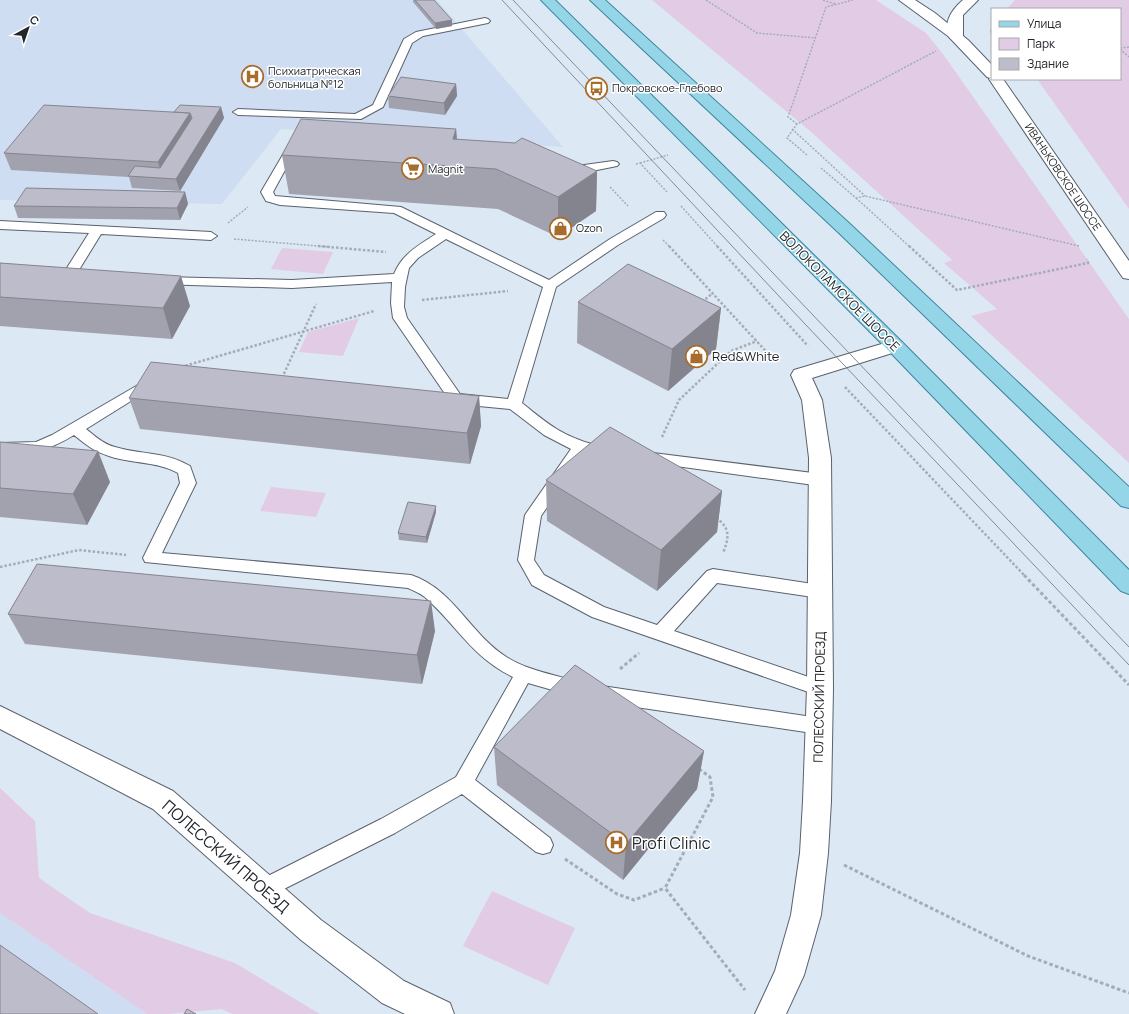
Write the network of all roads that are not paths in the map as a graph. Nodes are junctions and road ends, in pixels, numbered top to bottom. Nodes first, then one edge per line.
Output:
1 (548, 0) edge
2 (597, 0) edge
3 (906, 0) edge
4 (971, 0) edge
5 (486, 21) dead end
6 (956, 36) junction
7 (991, 73) edge
8 (997, 80) edge
9 (238, 112) dead end
10 (308, 142) edge
11 (613, 164) dead end
12 (554, 167) edge
13 (660, 215) dead end
14 (0, 225) edge
15 (97, 231) junction
16 (445, 234) junction
17 (211, 236) road end
18 (38, 272) edge
19 (69, 274) junction
20 (1129, 274) edge
21 (84, 276) edge
22 (399, 278) junction
23 (151, 280) edge
24 (550, 285) junction
25 (895, 346) junction
26 (175, 368) edge
27 (439, 397) edge
28 (455, 398) junction
29 (514, 404) junction
30 (76, 428) junction
31 (0, 448) edge
32 (580, 448) junction
33 (601, 451) edge
34 (630, 455) edge
35 (821, 480) junction
36 (1129, 500) edge
37 (1129, 585) edge
38 (820, 591) junction
39 (660, 634) junction
40 (524, 674) junction
41 (820, 688) junction
42 (0, 717) edge
43 (819, 726) junction
44 (463, 783) junction
45 (543, 845) road end
46 (265, 888) junction
47 (439, 1014) edge
48 (770, 1014) edge

1 - 25 main road, ВОЛОКОЛАМСКОЕ ШОССЕ
2 - 36 main road
3 - 6 street
4 - 6 street
5 - 9 lane
6 - 7 street
8 - 20 street, ИВАНЬКОВСКОЕ ШОССЕ
10 - 16 lane
11 - 12 lane
13 - 24 lane
14 - 15 lane
15 - 17 lane
15 - 19 lane
16 - 22 lane
16 - 24 lane
18 - 19 lane
19 - 21 lane
22 - 23 lane
22 - 28 lane
24 - 29 lane
25 - 35 street, ПОЛЕССКИЙ ПРОЕЗД
25 - 37 main road, ВОЛОКОЛАМСКОЕ ШОССЕ
26 - 30 lane
27 - 28 lane
28 - 29 lane
29 - 32 lane
30 - 31 lane
30 - 40 lane
32 - 33 lane
32 - 39 lane
34 - 35 lane
35 - 38 street, ПОЛЕССКИЙ ПРОЕЗД
38 - 39 lane
38 - 41 street, ПОЛЕССКИЙ ПРОЕЗД
39 - 41 lane
40 - 43 lane
40 - 44 lane
41 - 43 street, ПОЛЕССКИЙ ПРОЕЗД
42 - 46 street, ПОЛЕССКИЙ ПРОЕЗД
43 - 48 street, ПОЛЕССКИЙ ПРОЕЗД
44 - 45 lane
44 - 46 lane
46 - 47 street, ПОЛЕССКИЙ ПРОЕЗД

